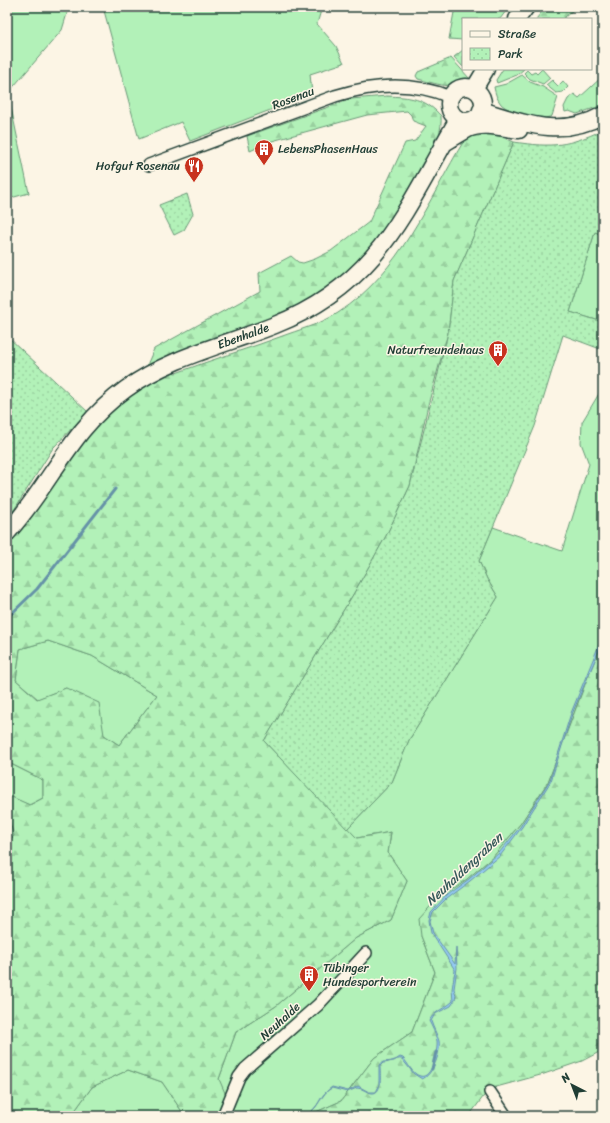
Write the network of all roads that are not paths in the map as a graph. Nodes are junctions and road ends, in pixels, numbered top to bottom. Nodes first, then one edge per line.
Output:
1 (526, 7) edge
2 (518, 18) edge
3 (485, 70) edge
4 (474, 89) junction
5 (450, 97) junction
6 (481, 110) junction
7 (603, 115) edge
8 (458, 118) junction
9 (539, 127) junction
10 (443, 144) junction
11 (149, 165) dead end
12 (7, 533) edge
13 (366, 953) dead end
14 (490, 1092) dead end
15 (223, 1116) edge
16 (506, 1116) edge

1 - 2 street
3 - 4 street
4 - 5 street
4 - 6 street
5 - 8 street
5 - 11 street, Rosenau
6 - 8 street
6 - 9 street
7 - 9 street
8 - 10 street, Ebenhalde
9 - 10 street
10 - 12 street, Ebenhalde
13 - 15 street, Neuhalde
14 - 16 street

